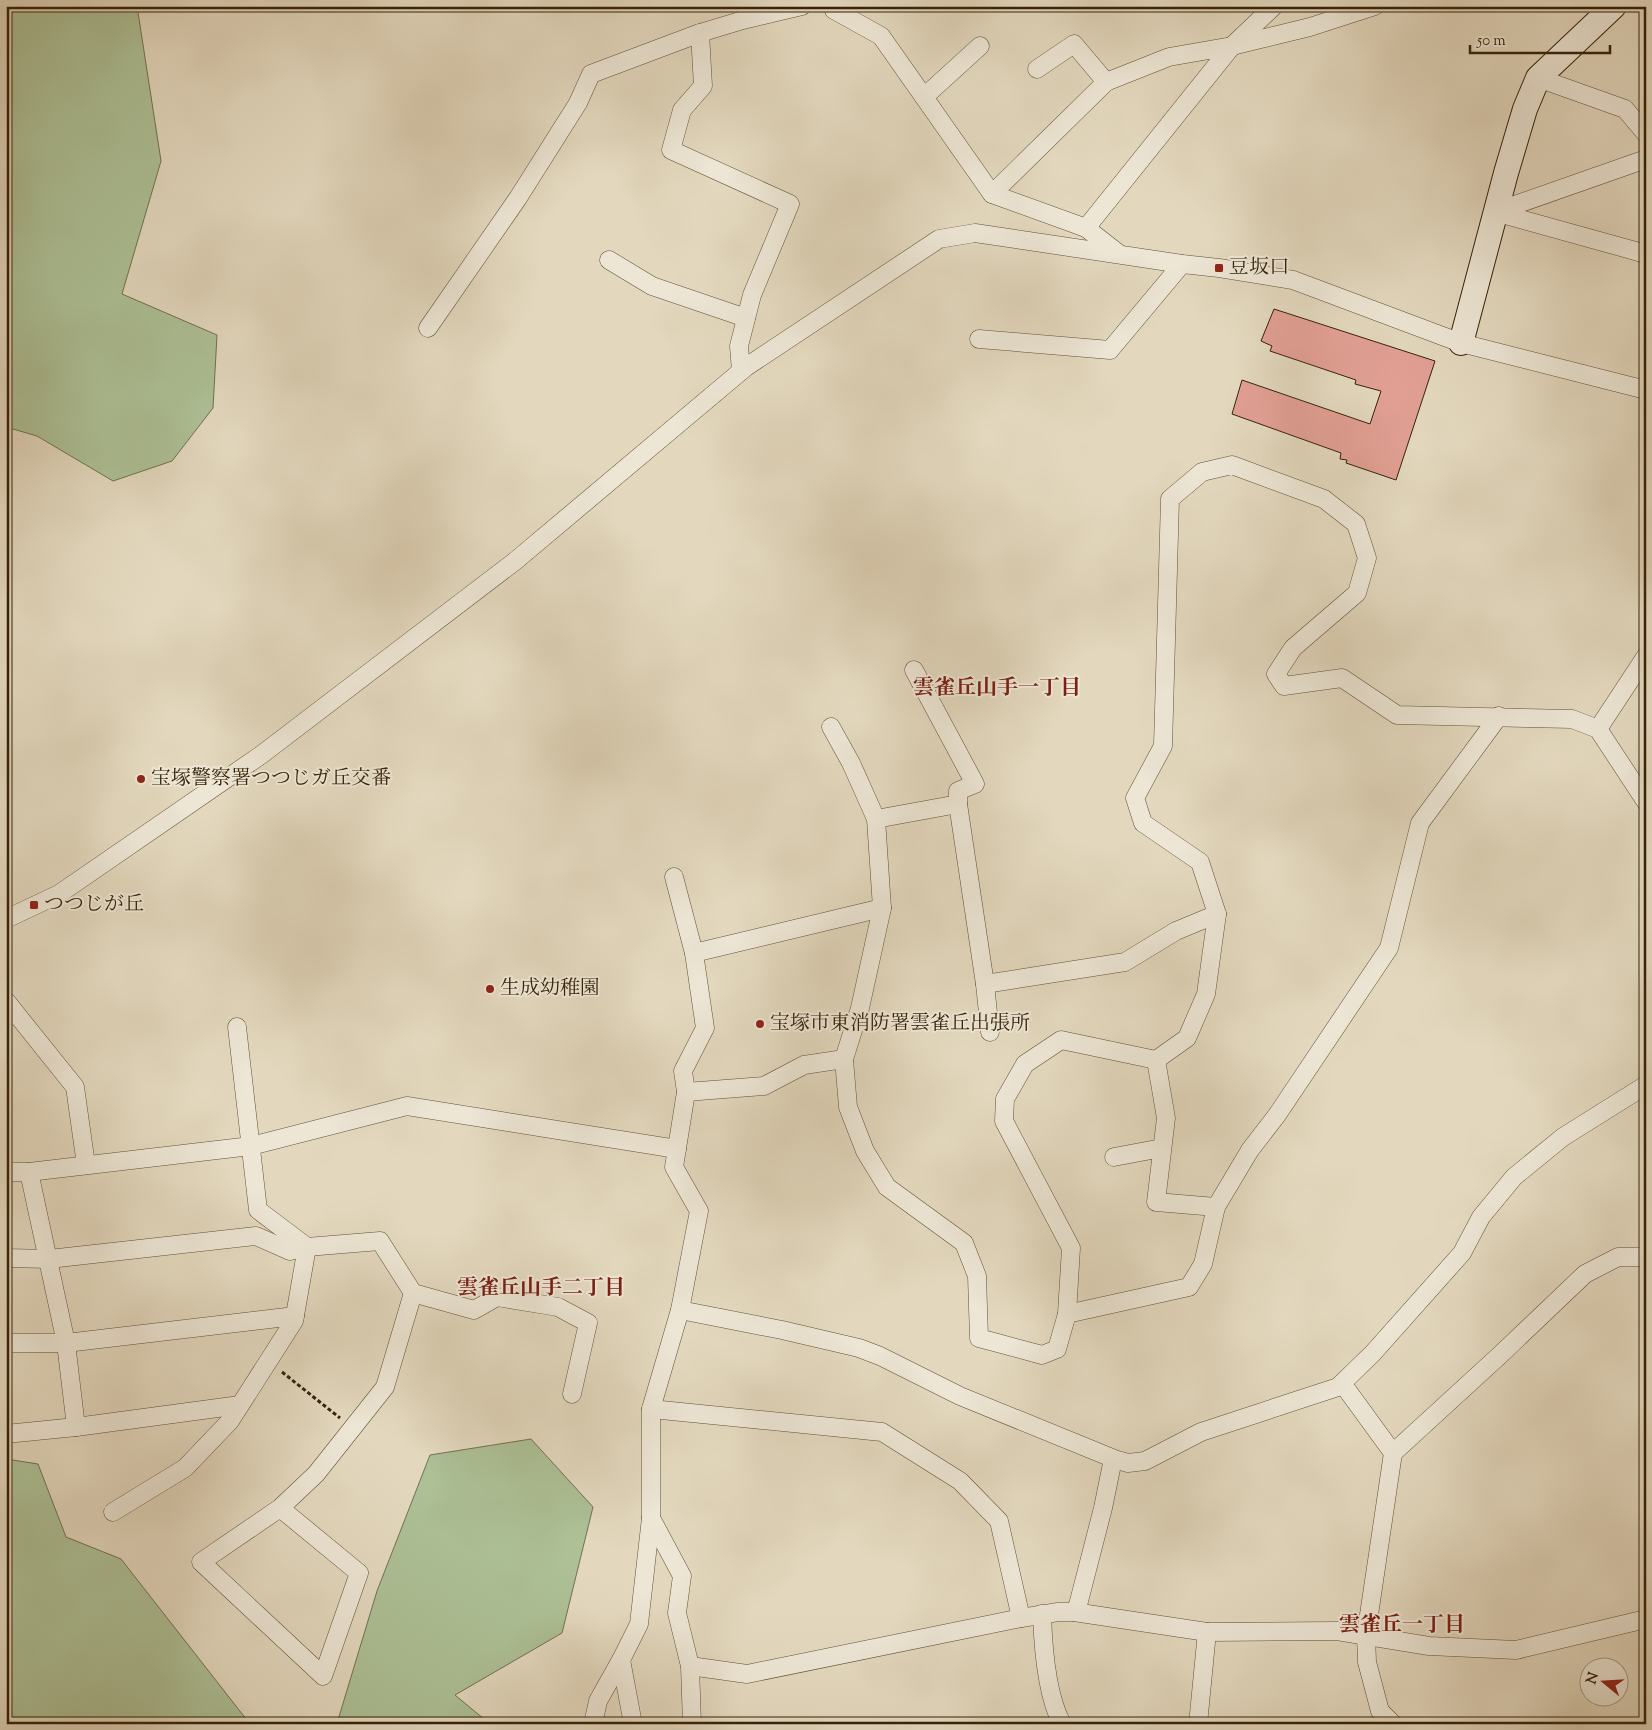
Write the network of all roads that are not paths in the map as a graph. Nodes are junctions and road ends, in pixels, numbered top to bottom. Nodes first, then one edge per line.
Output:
1 (802, 6) edge
2 (1274, 6) edge
3 (1375, 6) edge
4 (1614, 6) edge
5 (832, 7) edge
6 (700, 33) junction
7 (980, 46) dead end
8 (1232, 46) junction
9 (1037, 69) dead end
10 (1538, 78) junction
11 (1106, 82) junction
12 (924, 97) junction
13 (1646, 134) edge
14 (1646, 160) edge
15 (992, 194) junction
16 (1495, 212) junction
17 (1086, 228) junction
18 (1119, 254) junction
19 (1646, 254) edge
20 (608, 260) dead end
21 (1182, 264) junction
22 (746, 318) junction
23 (428, 328) dead end
24 (979, 339) dead end
25 (1461, 343) junction
26 (741, 371) junction
27 (1646, 390) edge
28 (1646, 656) edge
29 (914, 670) dead end
30 (1498, 716) junction
31 (831, 727) dead end
32 (1598, 729) junction
33 (1646, 802) edge
34 (958, 804) junction
35 (876, 819) junction
36 (674, 877) dead end
37 (882, 908) junction
38 (1217, 914) junction
39 (6, 919) edge
40 (694, 953) junction
41 (985, 984) junction
42 (6, 1001) edge
43 (237, 1027) dead end
44 (990, 1032) dead end
45 (844, 1059) junction
46 (1156, 1060) junction
47 (1646, 1086) edge
48 (686, 1092) junction
49 (251, 1146) junction
50 (1162, 1148) junction
51 (677, 1149) junction
52 (1114, 1157) dead end
53 (86, 1165) junction
54 (6, 1172) edge
55 (29, 1172) junction
56 (1216, 1208) junction
57 (307, 1247) junction
58 (1646, 1257) edge
59 (6, 1258) edge
60 (49, 1259) junction
61 (413, 1293) junction
62 (680, 1310) junction
63 (1067, 1314) junction
64 (295, 1316) junction
65 (6, 1343) edge
66 (66, 1343) junction
67 (1342, 1383) junction
68 (572, 1394) dead end
69 (240, 1405) junction
70 (651, 1409) junction
71 (76, 1427) junction
72 (6, 1434) edge
73 (1393, 1453) junction
74 (1113, 1459) junction
75 (280, 1508) junction
76 (113, 1512) dead end
77 (651, 1518) junction
78 (1074, 1612) junction
79 (1041, 1614) junction
80 (1022, 1618) junction
81 (1646, 1620) edge
82 (1207, 1632) junction
83 (1366, 1635) junction
84 (621, 1660) junction
85 (690, 1666) junction
86 (593, 1724) edge
87 (632, 1724) edge
88 (692, 1724) edge
89 (1062, 1724) edge
90 (1198, 1724) edge
91 (1393, 1724) edge

1 - 6 street
2 - 8 street
3 - 8 street
4 - 10 street
5 - 12 street
6 - 22 street
6 - 23 street
7 - 12 street
8 - 11 street
8 - 17 street
9 - 11 street
10 - 13 street
10 - 16 street
11 - 15 street
12 - 15 street
14 - 16 street
15 - 17 street
16 - 19 street
16 - 25 street
17 - 18 street
18 - 21 street
18 - 26 street
20 - 22 street
21 - 24 street
21 - 25 street
22 - 26 street
25 - 27 street
26 - 39 street
28 - 32 street
29 - 34 street
30 - 32 street
30 - 38 street
30 - 56 street
31 - 35 street
32 - 33 street
34 - 35 street
34 - 41 street
35 - 37 street
36 - 40 street
37 - 40 street
37 - 45 street
38 - 41 street
38 - 46 street
40 - 48 street
41 - 44 street
42 - 53 street
43 - 49 street
45 - 48 street
45 - 63 street
46 - 50 street
46 - 63 street
47 - 67 street
48 - 51 street
49 - 51 street
49 - 53 street
49 - 57 street
50 - 52 street
50 - 56 street
51 - 62 street
53 - 55 street
54 - 55 street
55 - 60 street
56 - 63 street
57 - 60 street
57 - 61 street
57 - 64 street
58 - 73 street
59 - 60 street
60 - 66 street
61 - 68 street
61 - 75 street
62 - 70 street
62 - 74 street
64 - 66 street
64 - 69 street
65 - 66 street
66 - 71 street
67 - 73 street
67 - 74 street
69 - 71 street
69 - 76 street
70 - 77 street
70 - 80 street
71 - 72 street
73 - 83 street
74 - 78 street
75 - 75 street
77 - 84 street
77 - 85 street
78 - 79 street
78 - 82 street
79 - 80 street
79 - 89 street
80 - 85 street
81 - 83 street
82 - 83 street
82 - 90 street
83 - 91 street
84 - 86 street
84 - 87 street
85 - 88 street

